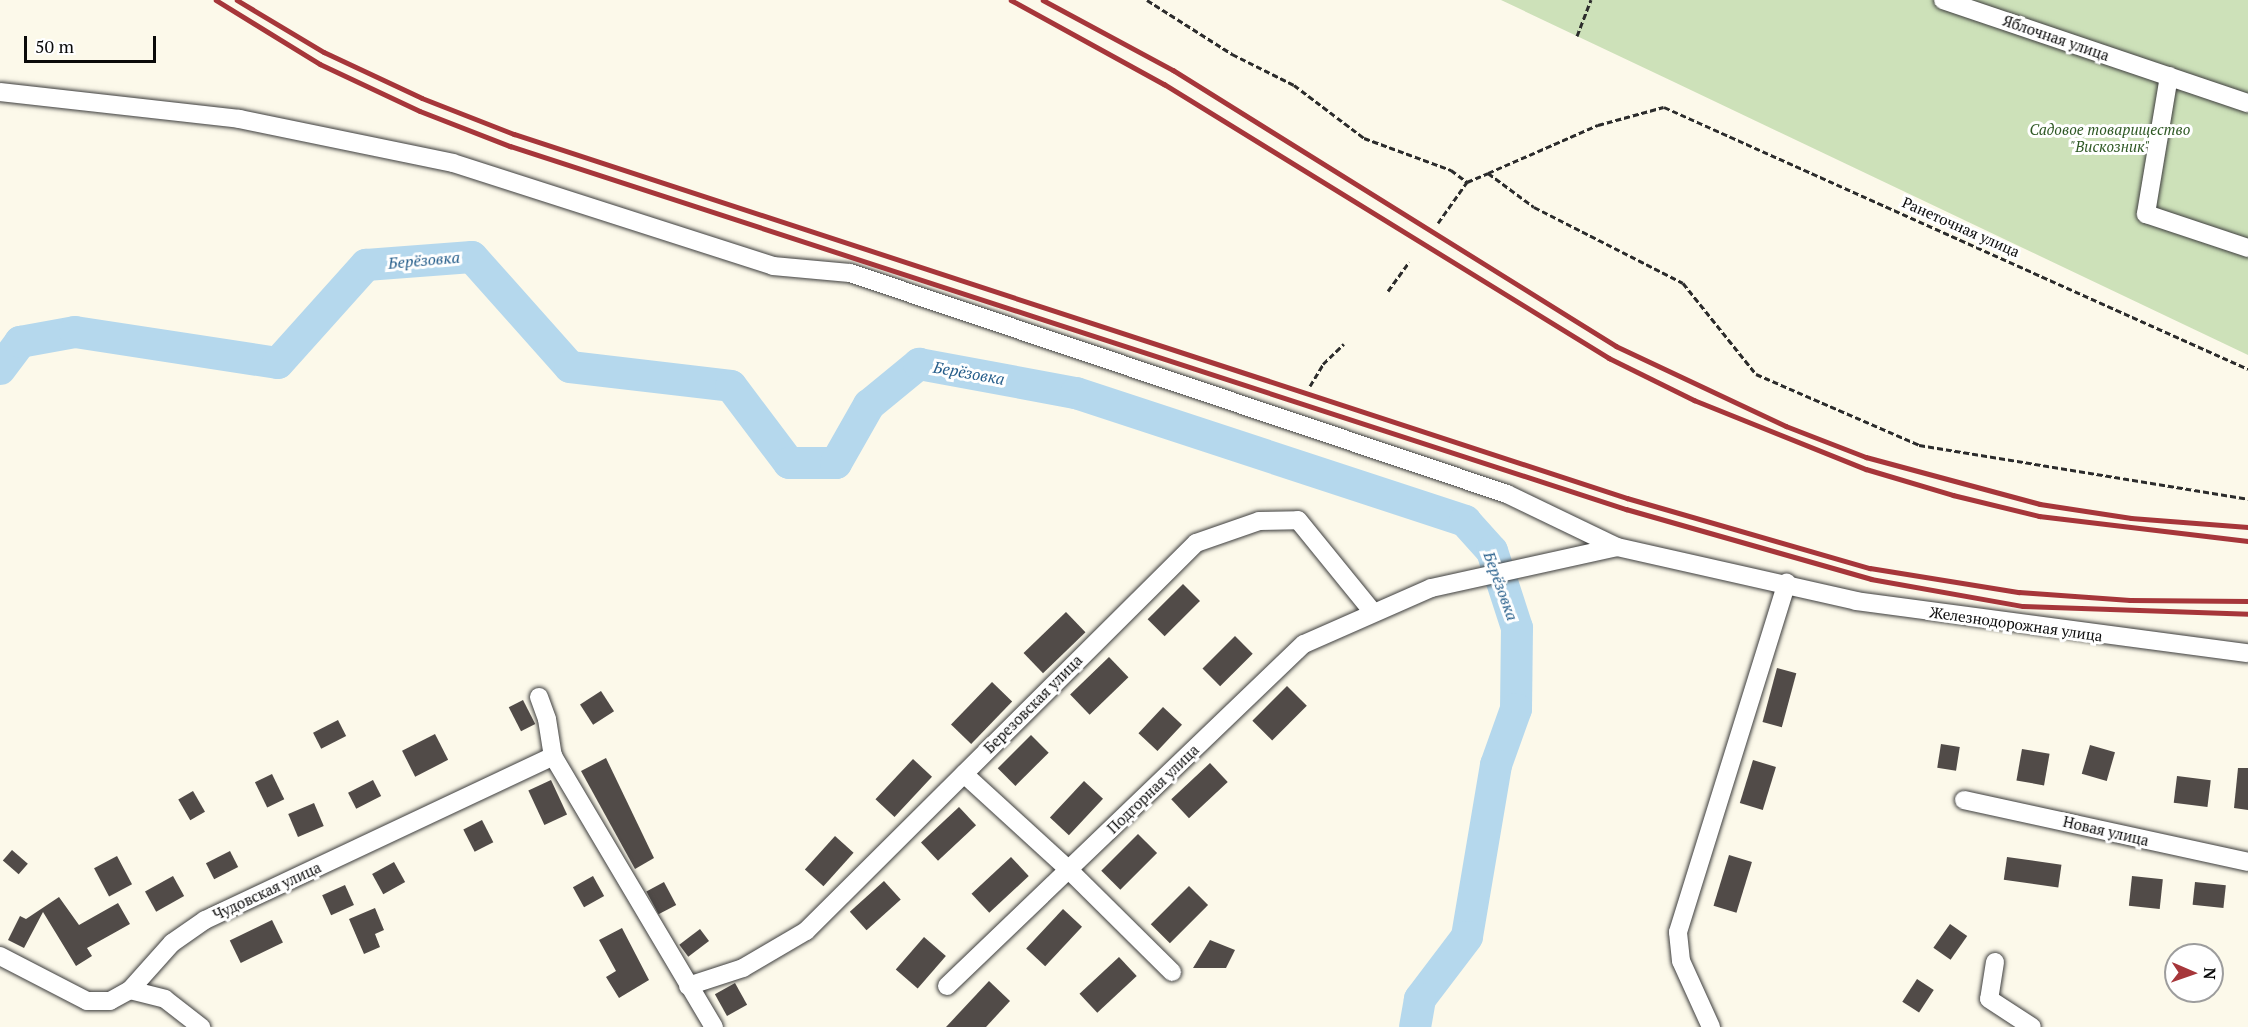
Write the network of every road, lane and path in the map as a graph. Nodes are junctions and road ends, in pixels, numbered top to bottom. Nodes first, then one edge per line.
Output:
1 (1147, 0) edge
2 (1591, 0) edge
3 (1943, 0) edge
4 (1577, 36) dead end
5 (2169, 76) junction
6 (0, 92) edge
7 (2248, 103) edge
8 (1488, 173) junction
9 (1467, 182) junction
10 (1438, 222) dead end
11 (2248, 248) edge
12 (1409, 262) dead end
13 (1388, 291) dead end
14 (1344, 344) dead end
15 (2248, 369) edge
16 (1310, 386) dead end
17 (2248, 499) edge
18 (1617, 547) junction
19 (1787, 583) junction
20 (1372, 611) junction
21 (2248, 653) edge
22 (539, 697) dead end
23 (553, 756) junction
24 (964, 774) junction
25 (1964, 800) dead end
26 (2248, 862) edge
27 (1069, 870) junction
28 (0, 956) edge
29 (1995, 963) dead end
30 (1172, 972) dead end
31 (688, 986) junction
32 (947, 986) dead end
33 (130, 990) junction
34 (201, 1027) edge
35 (714, 1027) edge
36 (1711, 1027) edge
37 (2032, 1027) edge

1 - 9 path
2 - 4 path
3 - 5 street, Яблочная улица
5 - 7 street, Яблочная улица
5 - 11 street
6 - 18 street
8 - 9 path
8 - 15 path, Ранеточная улица
8 - 17 path
9 - 10 path
12 - 13 path
14 - 16 path
18 - 19 street, Железнодорожная улица
18 - 20 street, Подгорная улица
19 - 21 street, Железнодорожная улица
19 - 36 street
20 - 24 street, Березовская улица
20 - 27 street, Подгорная улица
22 - 23 street
23 - 31 street
23 - 33 street, Чудовская улица
24 - 27 street
24 - 31 street, Березовская улица
25 - 26 street, Новая улица
27 - 30 street
27 - 32 street, Подгорная улица
28 - 33 street, Чудовская улица
29 - 37 street
31 - 35 street
33 - 34 street

